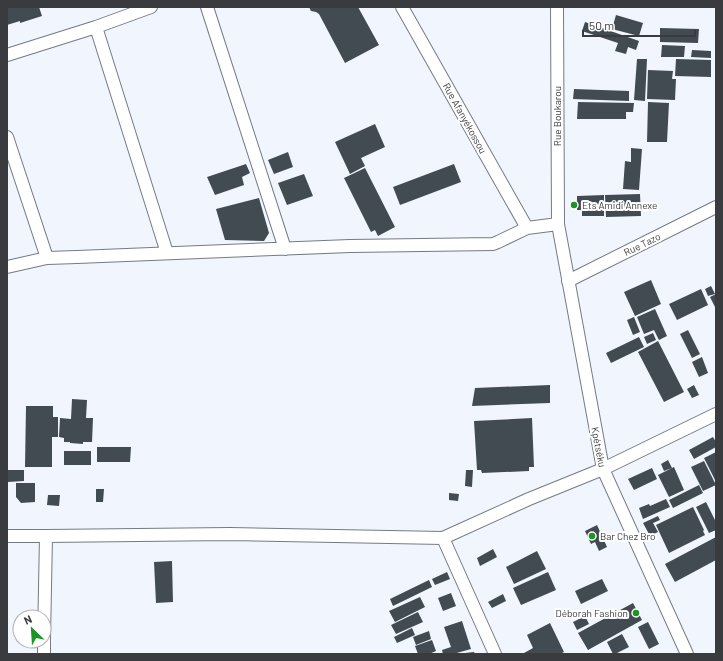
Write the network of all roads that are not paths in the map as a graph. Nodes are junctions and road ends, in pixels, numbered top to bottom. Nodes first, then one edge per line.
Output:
1 (151, 7) edge
2 (207, 7) edge
3 (402, 7) edge
4 (557, 7) edge
5 (96, 27) junction
6 (7, 55) edge
7 (7, 137) edge
8 (716, 208) edge
9 (558, 224) junction
10 (527, 228) junction
11 (285, 249) junction
12 (167, 253) junction
13 (47, 258) junction
14 (7, 267) edge
15 (568, 281) junction
16 (716, 414) edge
17 (602, 469) junction
18 (8, 533) edge
19 (46, 536) junction
20 (443, 538) junction
21 (45, 609) edge
22 (495, 654) edge
23 (687, 654) edge

1 - 5 street
2 - 11 street
3 - 10 street, Rue Afanyékossou
4 - 9 street, Rue Boukarou
5 - 6 street
5 - 12 street
7 - 13 street
8 - 15 street, Rue Tazo
9 - 10 street
9 - 15 street, Kpétséku
10 - 11 street
11 - 12 street
12 - 13 street
13 - 14 street
15 - 17 street, Kpétséku
16 - 17 street
17 - 20 street
17 - 23 street, Kpétséku
18 - 19 street
19 - 20 street
19 - 21 street
20 - 22 street

